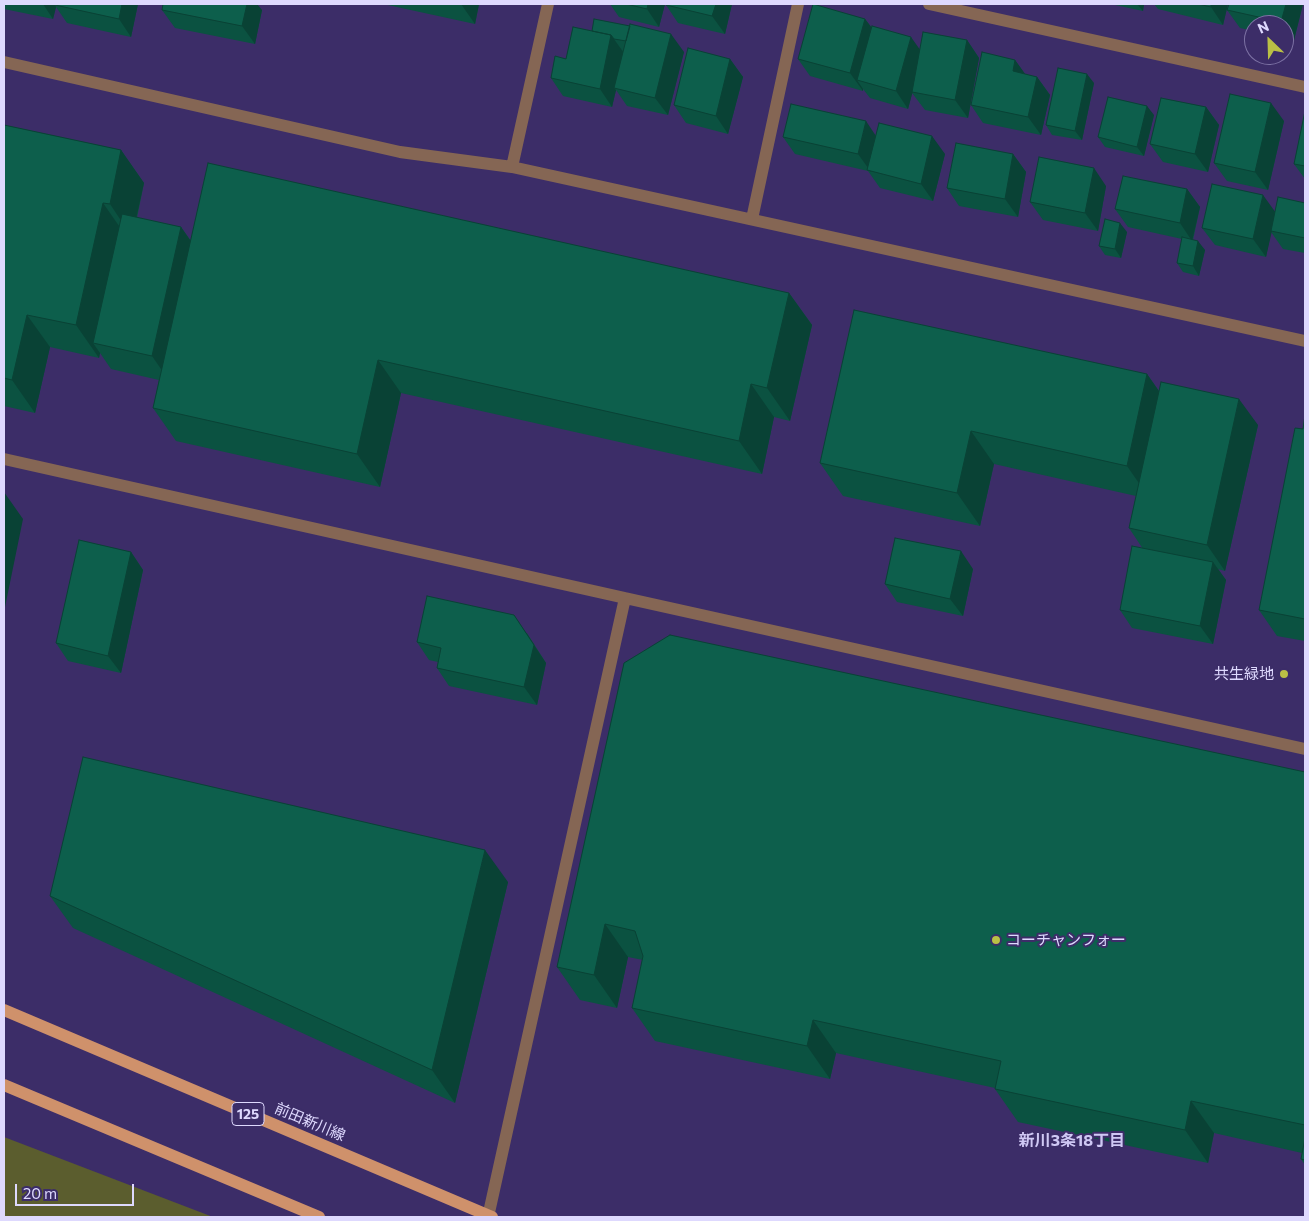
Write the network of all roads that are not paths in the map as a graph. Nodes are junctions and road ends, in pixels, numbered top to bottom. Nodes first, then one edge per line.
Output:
1 (548, 4) edge
2 (798, 4) edge
3 (929, 4) edge
4 (4, 62) edge
5 (1305, 87) edge
6 (512, 167) junction
7 (752, 219) junction
8 (1305, 341) edge
9 (4, 458) edge
10 (625, 598) junction
11 (1305, 749) edge
12 (4, 1010) edge
13 (4, 1085) edge
14 (319, 1217) edge
15 (490, 1217) edge

1 - 6 street
2 - 7 street
3 - 5 street
4 - 6 street
6 - 7 street
7 - 8 street
9 - 10 street
10 - 11 street
10 - 15 street
12 - 15 main road, 前田新川線 / 125
13 - 14 main road

